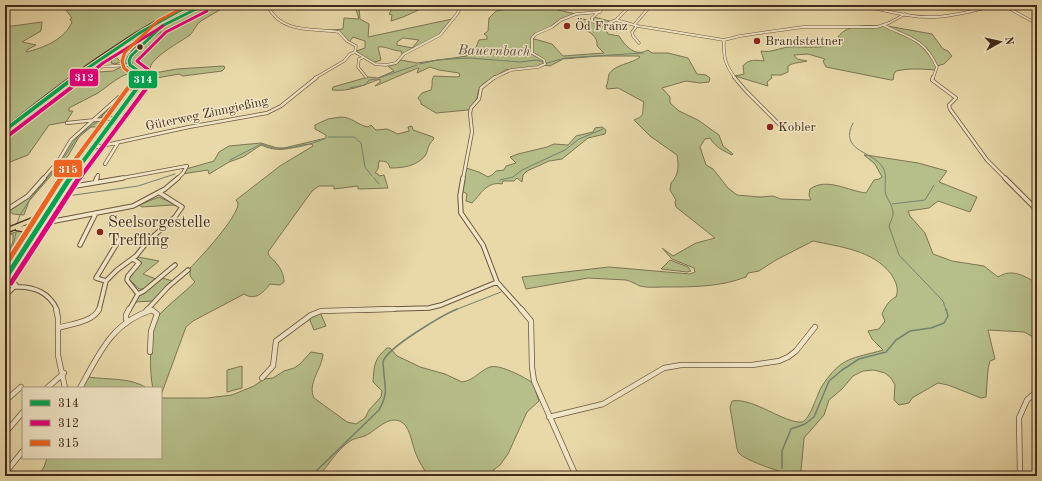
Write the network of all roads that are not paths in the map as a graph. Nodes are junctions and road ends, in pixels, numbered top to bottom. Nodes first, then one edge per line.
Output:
1 (186, 5) edge
2 (190, 5) edge
3 (204, 5) edge
4 (267, 5) edge
5 (462, 5) edge
6 (604, 5) edge
7 (651, 5) edge
8 (858, 5) edge
9 (996, 5) edge
10 (1003, 5) edge
11 (629, 7) dead end
12 (600, 12) junction
13 (905, 14) junction
14 (616, 20) junction
15 (610, 24) junction
16 (1037, 24) edge
17 (883, 25) junction
18 (636, 26) junction
19 (617, 30) dead end
20 (724, 40) junction
21 (639, 43) dead end
22 (1037, 46) edge
23 (355, 52) junction
24 (1037, 55) edge
25 (362, 58) junction
26 (127, 65) junction
27 (97, 67) dead end
28 (366, 77) dead end
29 (119, 97) dead end
30 (115, 118) junction
31 (95, 120) junction
32 (67, 123) dead end
33 (779, 124) dead end
34 (5, 126) edge
35 (5, 130) edge
36 (118, 144) junction
37 (93, 148) junction
38 (105, 164) dead end
39 (141, 168) dead end
40 (98, 174) dead end
41 (139, 174) junction
42 (95, 182) junction
43 (62, 188) junction
44 (160, 193) junction
45 (6, 209) edge
46 (47, 211) junction
47 (1037, 212) edge
48 (96, 213) junction
49 (39, 224) junction
50 (20, 226) junction
51 (5, 233) edge
52 (30, 238) junction
53 (119, 240) dead end
54 (80, 245) dead end
55 (23, 249) junction
56 (5, 254) edge
57 (133, 259) junction
58 (175, 265) dead end
59 (188, 270) dead end
60 (5, 279) edge
61 (106, 281) junction
62 (497, 282) junction
63 (5, 284) edge
64 (16, 287) junction
65 (138, 294) junction
66 (5, 296) edge
67 (146, 311) junction
68 (128, 321) junction
69 (815, 327) dead end
70 (58, 328) junction
71 (150, 352) dead end
72 (64, 374) junction
73 (262, 378) dead end
74 (21, 387) dead end
75 (47, 387) edge
76 (65, 387) edge
77 (81, 387) edge
78 (1037, 391) edge
79 (5, 401) edge
80 (22, 413) edge
81 (549, 417) junction
82 (5, 433) edge
83 (22, 453) edge
84 (5, 473) edge
85 (576, 476) edge
86 (1020, 476) edge

1 - 34 highway
2 - 35 highway
3 - 26 main road
4 - 23 street
5 - 25 street
6 - 12 street
7 - 18 street
8 - 13 street
9 - 13 street
10 - 16 street
11 - 14 street
12 - 15 street
12 - 62 street
13 - 17 street
14 - 15 street
14 - 18 street
15 - 19 street
17 - 20 street
17 - 47 street
18 - 20 street
18 - 21 street
20 - 33 street
22 - 24 street
23 - 25 street
23 - 36 street, Güterweg Zinngießing
25 - 28 street
26 - 27 street
26 - 30 main road
29 - 31 street
30 - 31 street
30 - 37 main road
31 - 32 street
31 - 45 street
36 - 37 street, Güterweg Zinngießing
36 - 38 street
37 - 43 main road
39 - 41 street
40 - 42 street
41 - 42 street
41 - 44 street
42 - 43 street
43 - 46 main road
44 - 48 street
44 - 57 street
46 - 49 main road
46 - 50 highway
48 - 49 street
48 - 54 street
49 - 50 highway
49 - 51 highway
49 - 52 main road
50 - 51 highway
51 - 52 highway
52 - 55 main road
53 - 61 street
55 - 56 street
55 - 60 main road
57 - 61 street
57 - 65 street
58 - 65 street
59 - 67 street
61 - 70 street
62 - 73 street
62 - 81 street
63 - 64 street
64 - 66 street
64 - 70 street
65 - 68 street
67 - 68 street
67 - 71 street
68 - 77 street
69 - 81 street
70 - 72 street
72 - 75 street
72 - 76 street
74 - 79 street
78 - 86 street
80 - 82 street
81 - 85 street
83 - 84 street

